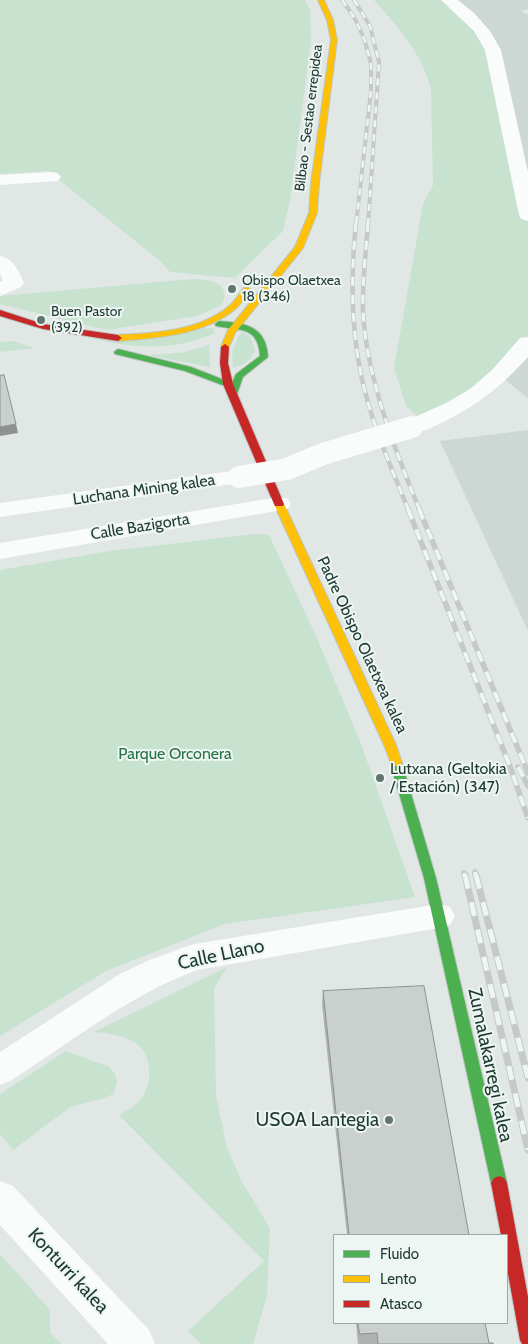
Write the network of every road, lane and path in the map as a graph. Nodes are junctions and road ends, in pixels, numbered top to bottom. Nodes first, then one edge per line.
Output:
1 (321, 0) edge
2 (448, 0) edge
3 (52, 177) dead end
4 (0, 180) edge
5 (314, 213) junction
6 (528, 215) edge
7 (288, 242) dead end
8 (0, 262) edge
9 (256, 280) dead end
10 (0, 290) edge
11 (228, 312) junction
12 (0, 313) edge
13 (195, 325) junction
14 (230, 327) junction
15 (18, 332) dead end
16 (528, 343) edge
17 (82, 345) dead end
18 (161, 350) dead end
19 (228, 384) junction
20 (233, 396) junction
21 (279, 504) junction
22 (0, 510) edge
23 (0, 551) edge
24 (439, 916) junction
25 (0, 1070) edge
26 (0, 1198) edge
27 (528, 1340) edge
28 (135, 1344) edge

1 - 5 main road, Bilbao - Sestao errepidea
2 - 6 street
3 - 4 street
5 - 7 main road
5 - 14 main road
8 - 10 street
9 - 11 main road
11 - 13 main road
11 - 14 main road
12 - 13 main road
13 - 14 main road
14 - 19 main road
14 - 19 main road
14 - 20 main road
15 - 17 main road
16 - 22 street, Luchana Mining kalea, bridge
18 - 19 main road
19 - 20 main road, Padre Obispo Olaetxea kalea
20 - 21 main road, Padre Obispo Olaetxea kalea
21 - 23 street, Calle Bazigorta
21 - 24 main road, Padre Obispo Olaetxea kalea
24 - 25 street, Calle Llano
24 - 27 main road, Zumalakarregi kalea
26 - 28 street, Konturri kalea

